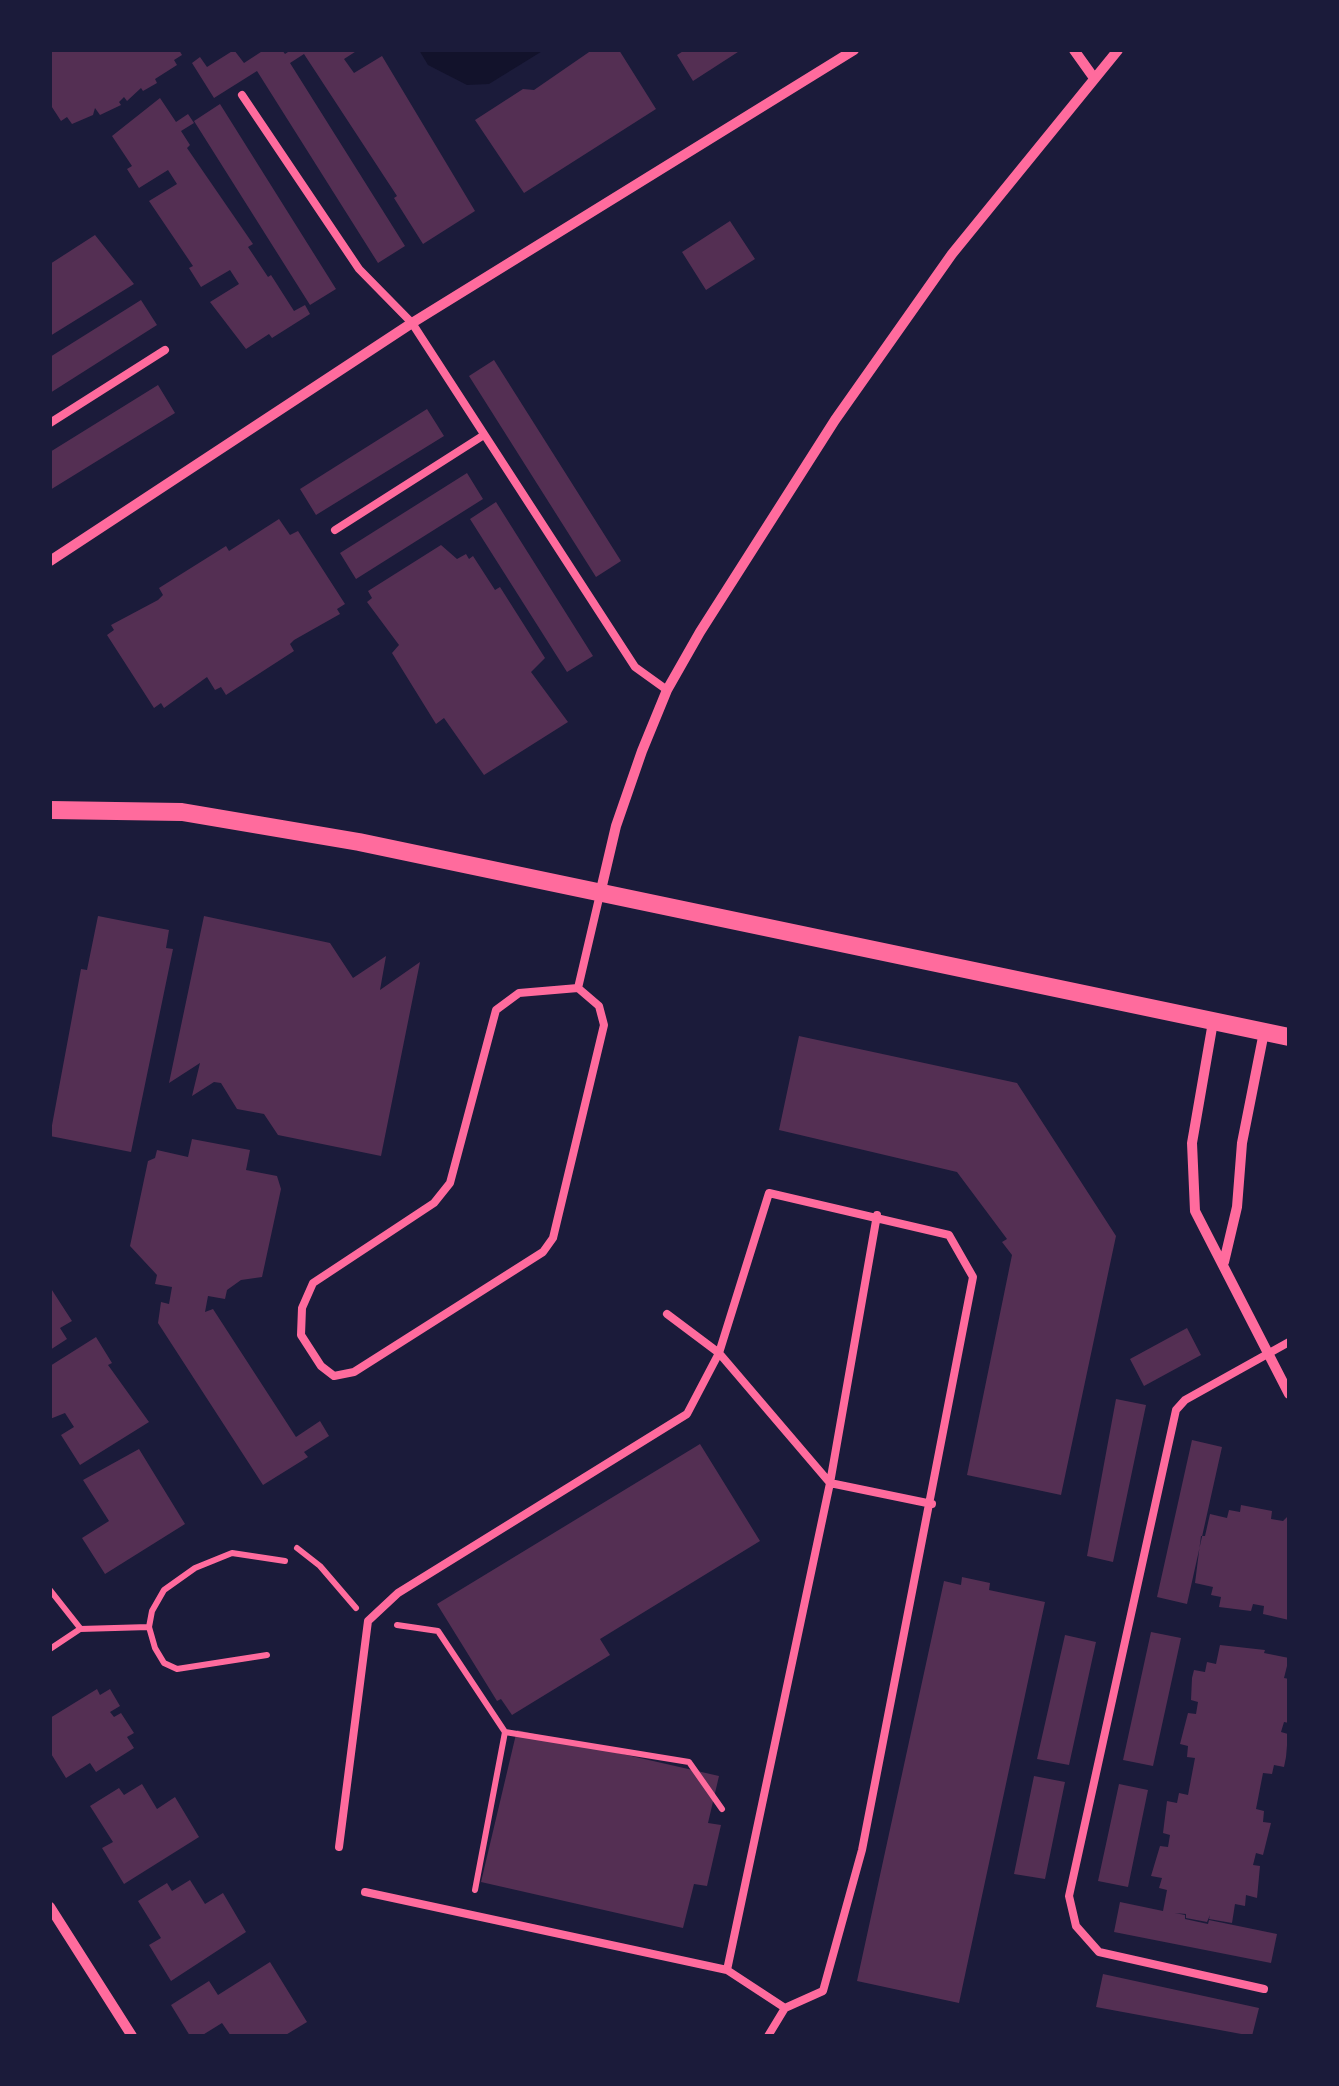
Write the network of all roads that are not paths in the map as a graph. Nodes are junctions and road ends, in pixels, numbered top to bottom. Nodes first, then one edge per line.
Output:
1 (1074, 50) edge
2 (1118, 50) edge
3 (847, 52) edge
4 (1094, 78) junction
5 (242, 96) dead end
6 (412, 323) junction
7 (165, 350) dead end
8 (50, 422) edge
9 (484, 434) junction
10 (334, 530) dead end
11 (50, 561) edge
12 (668, 690) junction
13 (50, 810) edge
14 (600, 894) junction
15 (578, 988) junction
16 (1213, 1022) junction
17 (1264, 1032) junction
18 (1289, 1038) edge
19 (878, 1215) junction
20 (1224, 1263) junction
21 (667, 1314) dead end
22 (1289, 1342) edge
23 (719, 1353) junction
24 (1268, 1354) junction
25 (1289, 1394) edge
26 (830, 1483) junction
27 (932, 1504) junction
28 (338, 1847) dead end
29 (364, 1892) dead end
30 (50, 1906) edge
31 (727, 1970) junction
32 (1264, 1990) dead end
33 (785, 2008) junction
34 (132, 2036) edge
35 (768, 2036) edge

1 - 4 street
2 - 4 street
3 - 6 street
4 - 12 street
5 - 6 lane
6 - 9 lane
6 - 11 street
7 - 8 lane
9 - 10 lane
9 - 12 lane
12 - 14 street
13 - 14 street
14 - 15 lane
14 - 16 street
15 - 15 lane
16 - 17 street
16 - 20 street
17 - 18 street
17 - 20 street
19 - 23 lane
19 - 26 lane
19 - 27 lane
20 - 24 street
21 - 23 lane
22 - 24 lane
23 - 26 lane
23 - 28 lane
24 - 25 street
24 - 32 lane
26 - 27 lane
26 - 31 lane
27 - 33 lane
29 - 31 lane
30 - 34 street
31 - 33 lane
33 - 35 lane

